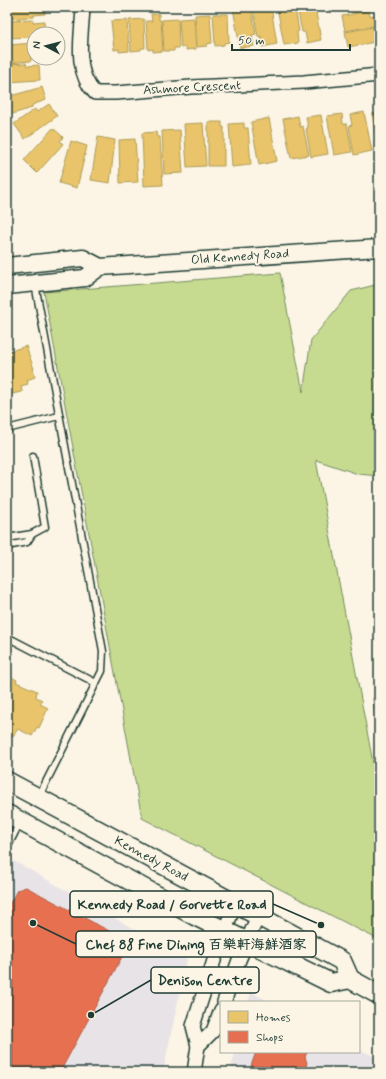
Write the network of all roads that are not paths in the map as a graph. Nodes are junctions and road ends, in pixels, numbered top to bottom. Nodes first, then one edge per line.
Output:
1 (83, 7) edge
2 (379, 75) edge
3 (379, 248) edge
4 (7, 266) edge
5 (100, 267) junction
6 (35, 283) junction
7 (7, 286) edge
8 (59, 416) junction
9 (7, 429) edge
10 (33, 456) dead end
11 (32, 534) junction
12 (7, 538) edge
13 (7, 546) edge
14 (7, 637) edge
15 (96, 683) junction
16 (7, 781) edge
17 (39, 798) junction
18 (14, 817) edge
19 (7, 848) edge
20 (235, 904) junction
21 (258, 916) junction
22 (225, 930) junction
23 (247, 941) junction
24 (350, 980) junction
25 (379, 995) edge
26 (224, 1001) edge
27 (220, 1013) edge
28 (198, 1046) junction
29 (194, 1072) edge

1 - 2 street, Ashmore Crescent
3 - 5 street, Old Kennedy Road
4 - 5 street
5 - 6 street
6 - 7 street
6 - 8 lane
8 - 9 lane
8 - 15 lane
10 - 11 lane
11 - 12 lane
11 - 13 lane
14 - 15 lane
15 - 17 lane
16 - 17 main road, Kennedy Road
17 - 20 main road, Kennedy Road
18 - 19 lane
18 - 22 main road
20 - 21 main road, Kennedy Road
20 - 22 street
21 - 23 street
21 - 24 main road, Kennedy Road
22 - 23 main road
22 - 28 street
23 - 24 main road
23 - 26 street
24 - 25 main road
27 - 28 street
28 - 29 street

